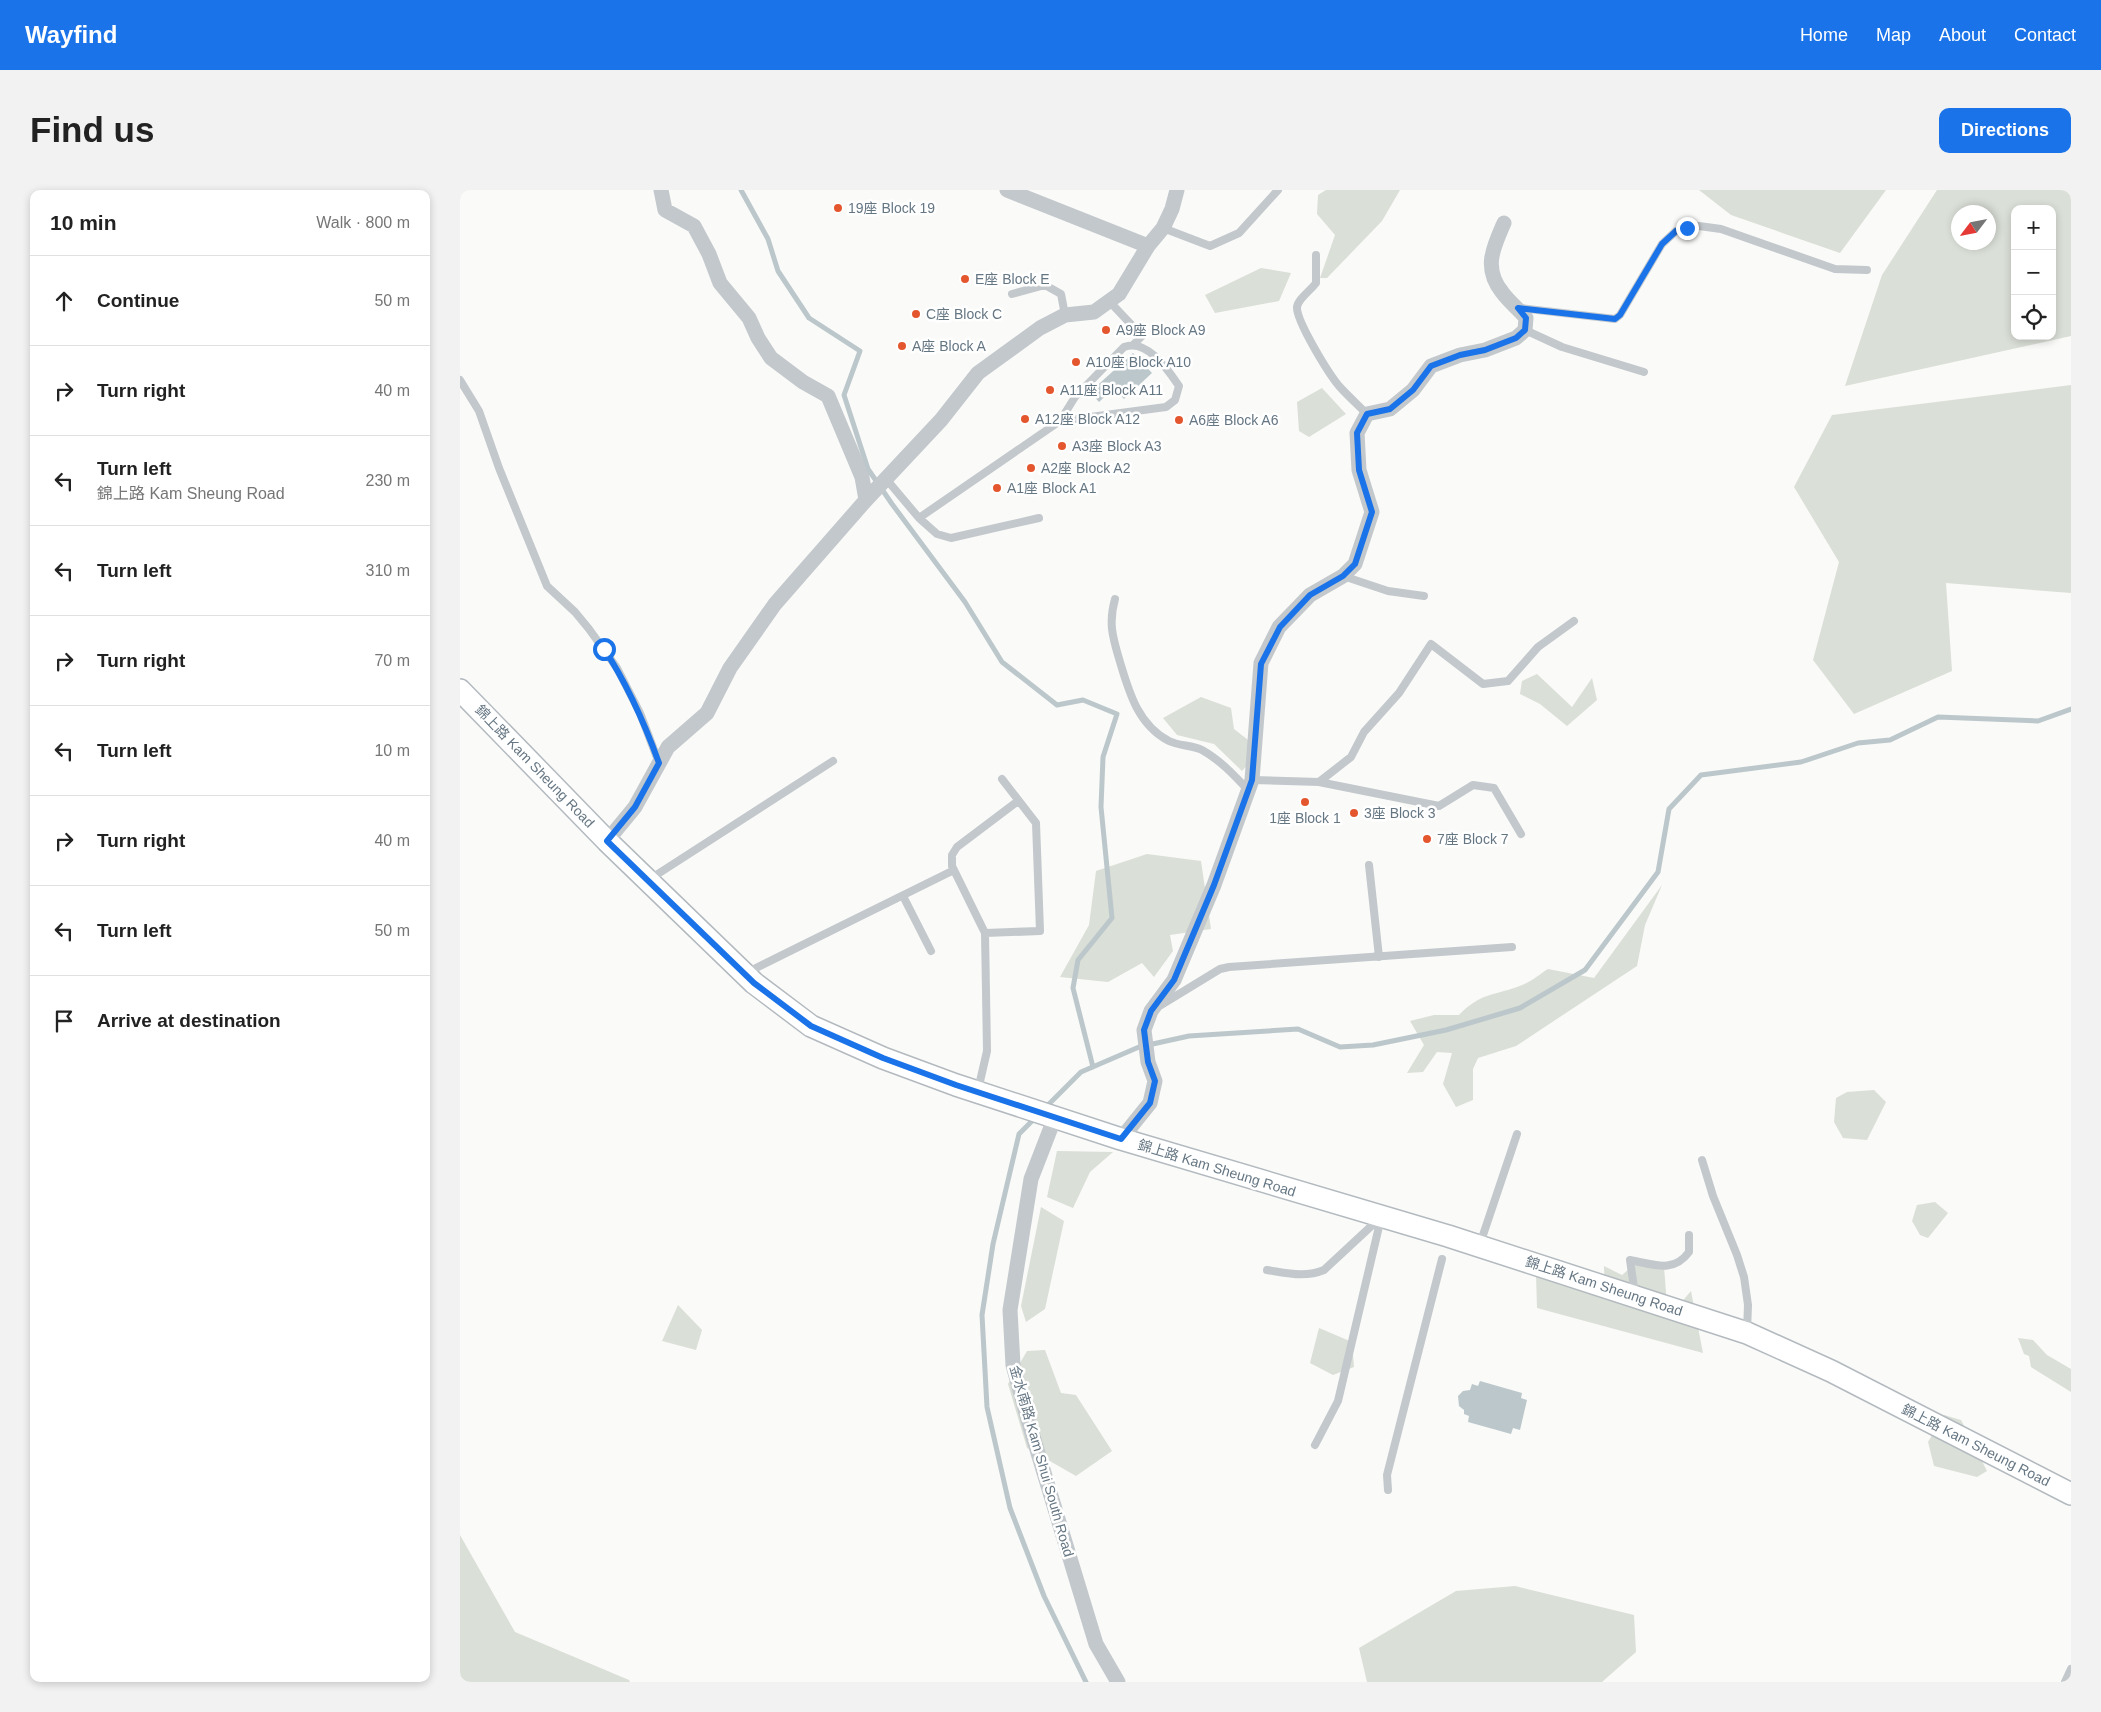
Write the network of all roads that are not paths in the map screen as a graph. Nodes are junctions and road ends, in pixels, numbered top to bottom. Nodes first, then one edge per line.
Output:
1 (661, 190) edge
2 (1007, 190) edge
3 (1177, 190) edge
4 (1278, 190) edge
5 (1504, 223) dead end
6 (1163, 228) junction
7 (1148, 246) junction
8 (1316, 255) dead end
9 (1867, 270) dead end
10 (1012, 294) dead end
11 (1109, 301) junction
12 (1518, 308) junction
13 (1066, 315) junction
14 (1525, 330) junction
15 (1132, 345) junction
16 (1644, 372) dead end
17 (460, 380) edge
18 (1367, 414) junction
19 (1060, 421) junction
20 (885, 481) junction
21 (870, 497) junction
22 (919, 518) junction
23 (1039, 518) dead end
24 (1343, 576) junction
25 (1424, 596) dead end
26 (1116, 599) dead end
27 (1574, 621) dead end
28 (460, 690) edge
29 (833, 761) dead end
30 (659, 763) junction
31 (1002, 779) dead end
32 (1319, 782) junction
33 (1250, 785) junction
34 (1018, 801) junction
35 (1521, 834) dead end
36 (607, 841) junction
37 (1369, 865) dead end
38 (954, 870) junction
39 (648, 880) junction
40 (903, 896) junction
41 (985, 933) junction
42 (1512, 947) dead end
43 (931, 951) dead end
44 (1378, 957) junction
45 (744, 974) junction
46 (1151, 1011) junction
47 (987, 1095) junction
48 (1052, 1116) junction
49 (1517, 1134) dead end
50 (1121, 1139) junction
51 (1702, 1160) dead end
52 (1381, 1216) junction
53 (1689, 1235) dead end
54 (1479, 1246) junction
55 (1442, 1259) dead end
56 (1267, 1270) dead end
57 (1636, 1297) junction
58 (1747, 1333) junction
59 (1315, 1445) dead end
60 (1388, 1490) dead end
61 (2071, 1494) edge
62 (2071, 1669) edge
63 (1118, 1682) edge
64 (2065, 1682) edge

1 - 21 street
2 - 7 street
3 - 6 street
4 - 6 lane
5 - 12 street
6 - 7 street
7 - 11 street
8 - 18 lane
9 - 12 lane
10 - 13 lane
11 - 13 street
11 - 15 lane
12 - 14 street
13 - 20 street
14 - 16 lane
14 - 18 street
15 - 19 lane
15 - 19 lane
17 - 30 lane
18 - 24 street
19 - 22 lane
20 - 21 street
20 - 22 lane
21 - 30 street
22 - 23 lane
24 - 25 lane
24 - 33 street
26 - 33 lane
27 - 32 lane
28 - 36 main road, 錦上路 Kam Sheung Road
29 - 39 lane
30 - 36 street
31 - 34 lane
32 - 33 lane
32 - 35 lane
33 - 46 street
34 - 38 lane
34 - 41 lane
36 - 39 main road, 錦上路 Kam Sheung Road
37 - 44 lane
38 - 40 lane
38 - 41 lane
39 - 45 main road, 錦上路 Kam Sheung Road
40 - 43 lane
40 - 45 lane
41 - 47 lane
42 - 44 lane
44 - 46 lane
45 - 47 main road, 錦上路 Kam Sheung Road
46 - 50 street
47 - 48 main road, 錦上路 Kam Sheung Road
48 - 50 main road, 錦上路 Kam Sheung Road
48 - 63 street, 金水南路 Kam Shui South Road
49 - 54 lane
50 - 52 main road, 錦上路 Kam Sheung Road
51 - 58 lane
52 - 54 main road, 錦上路 Kam Sheung Road
52 - 56 lane
52 - 59 lane
53 - 57 lane
54 - 57 main road, 錦上路 Kam Sheung Road
55 - 60 lane
57 - 58 main road, 錦上路 Kam Sheung Road
58 - 61 main road, 錦上路 Kam Sheung Road
62 - 64 lane

